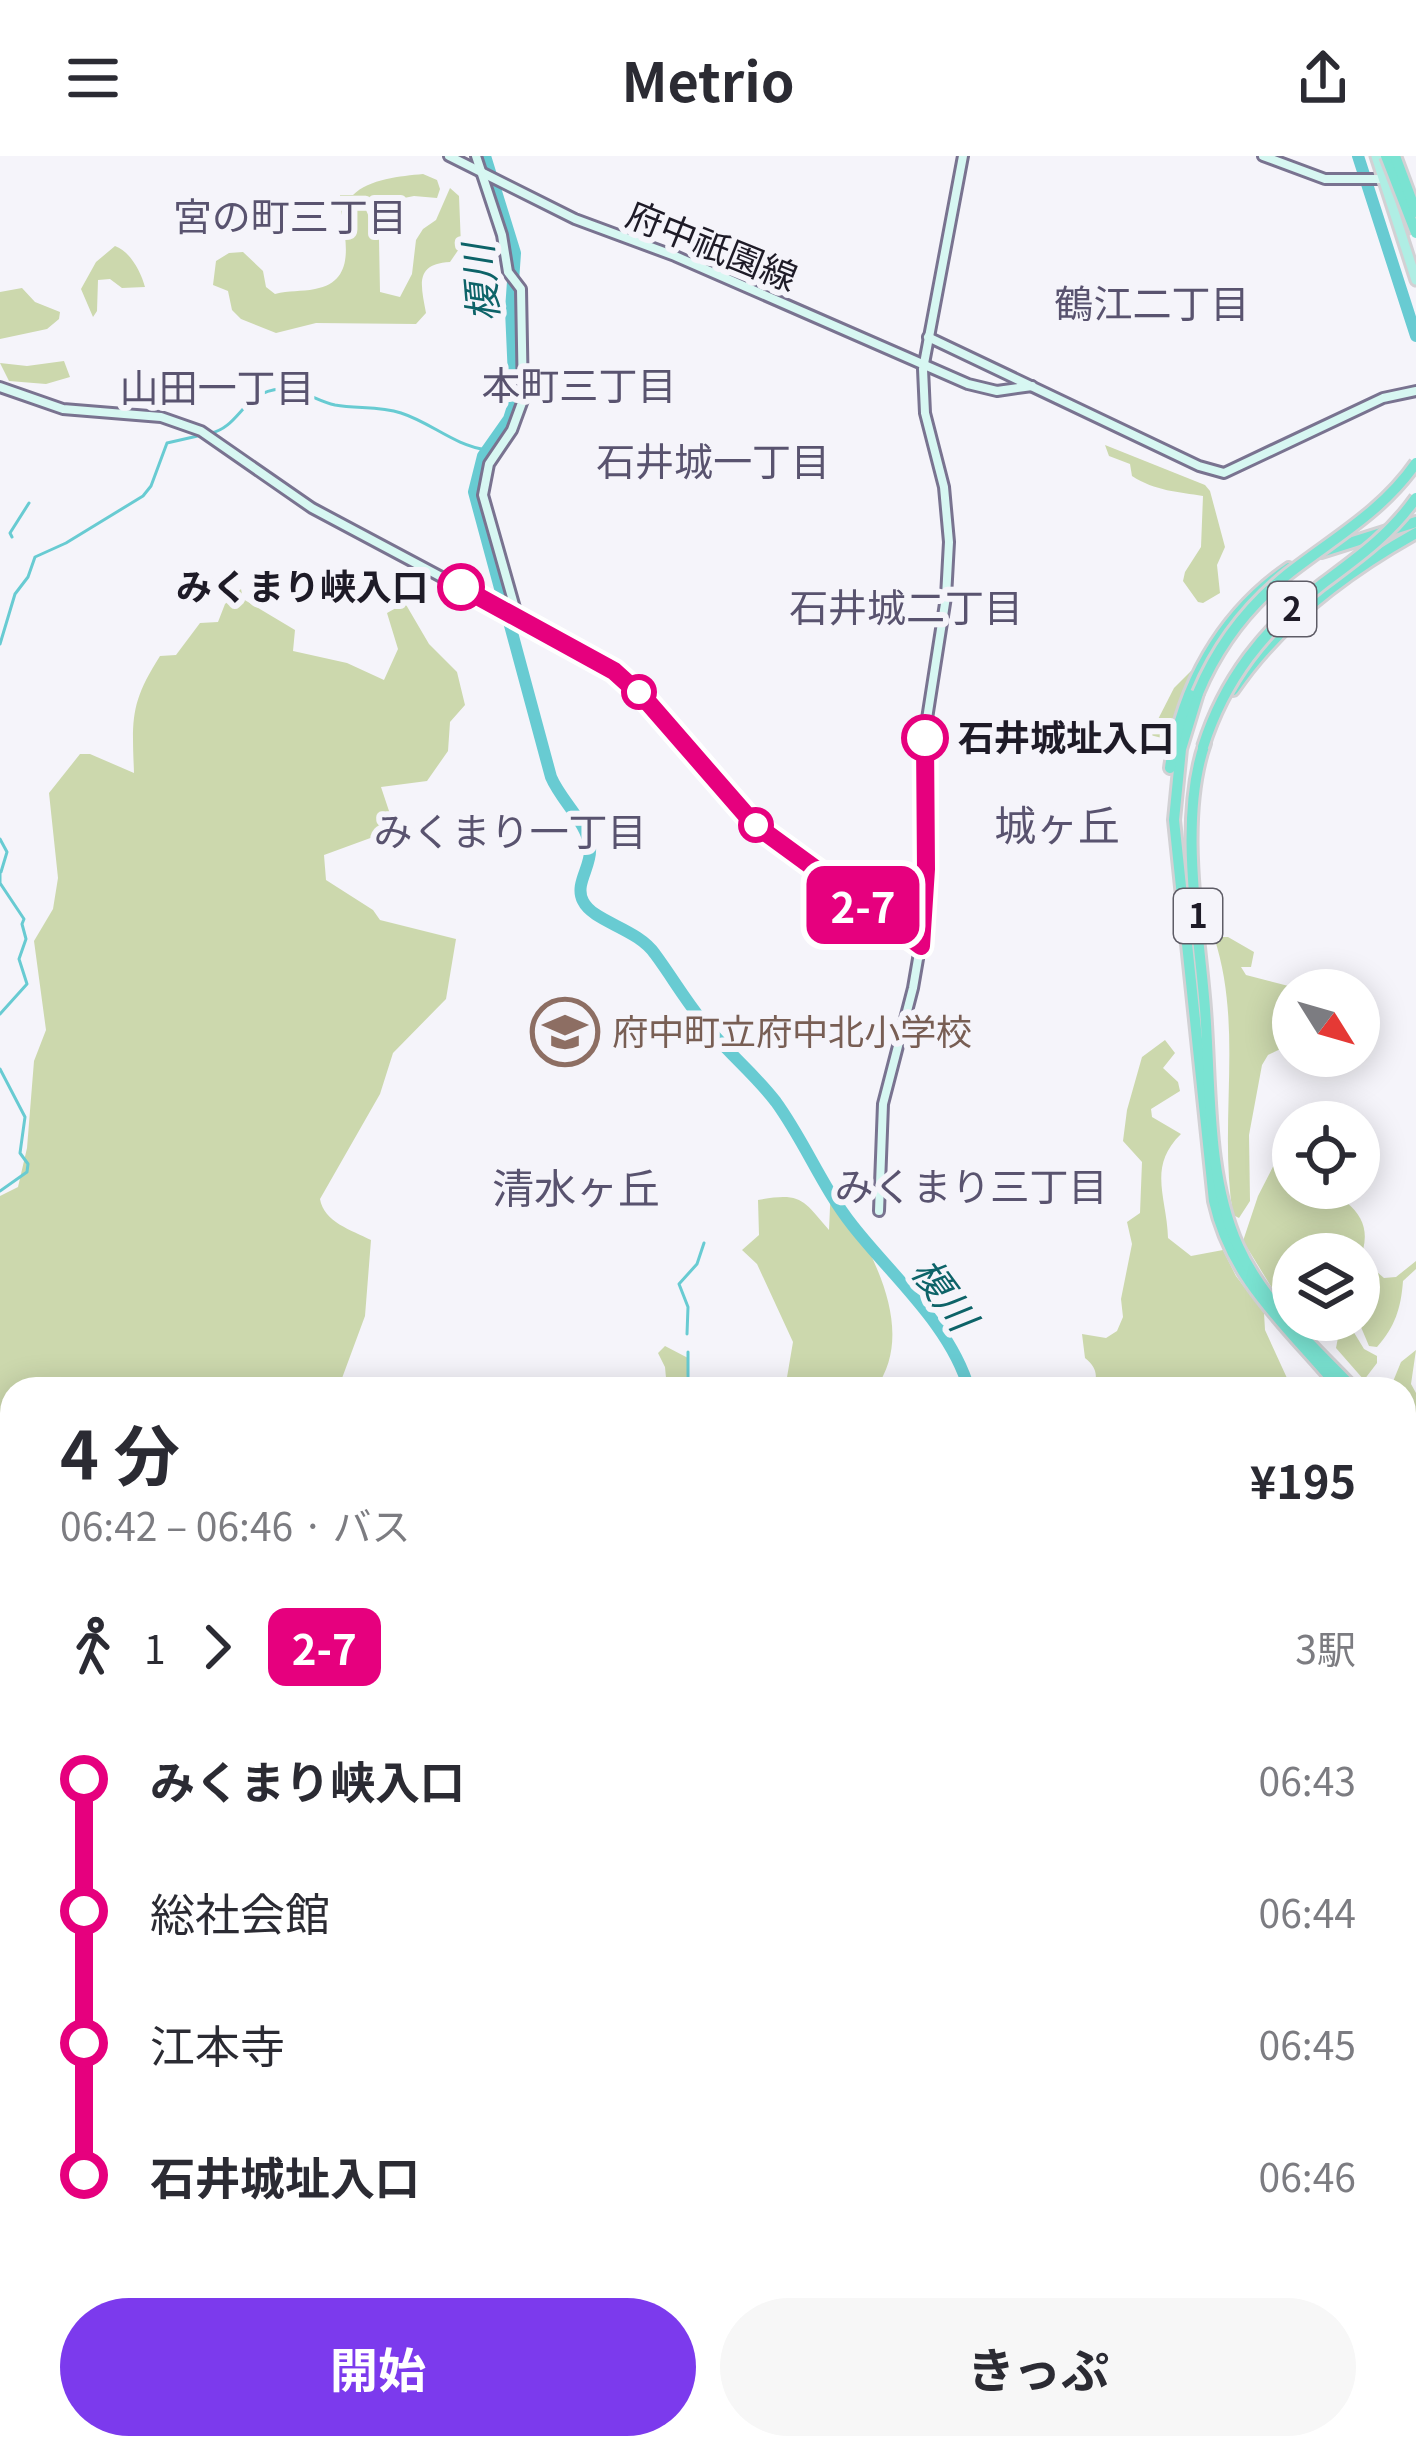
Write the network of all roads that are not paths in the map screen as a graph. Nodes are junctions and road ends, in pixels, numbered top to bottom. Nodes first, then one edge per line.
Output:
1 (449, 156) edge
2 (476, 156) edge
3 (963, 156) edge
4 (1263, 156) edge
5 (1376, 156) edge
6 (1390, 156) edge
7 (1411, 156) edge
8 (486, 174) junction
9 (1385, 178) junction
10 (1416, 212) edge
11 (1416, 228) edge
12 (1416, 280) edge
13 (928, 337) junction
14 (924, 363) junction
15 (1032, 386) junction
16 (0, 387) edge
17 (1415, 391) edge
18 (1416, 463) edge
19 (1416, 498) edge
20 (1416, 522) edge
21 (1416, 533) edge
22 (511, 614) junction
23 (1202, 751) junction
24 (921, 946) junction
25 (1190, 980) junction
26 (879, 1211) dead end
27 (1222, 1215) junction
28 (1272, 1308) edge
29 (1300, 1341) edge
30 (1305, 1341) edge
31 (1330, 1377) edge
32 (1342, 1377) edge

1 - 8 street, 府中祇園線
2 - 8 street
3 - 13 street
4 - 9 street
5 - 9 main road
6 - 9 main road
6 - 10 highway, bridge
6 - 11 highway, bridge
7 - 9 highway
8 - 14 street, 府中祇園線
8 - 22 street
9 - 11 main road
9 - 12 main road
13 - 14 street
13 - 15 street, 府中祇園線
14 - 15 street, 府中祇園線
14 - 24 street
15 - 17 street, 府中祇園線
16 - 22 street
18 - 25 highway, 2, bridge
19 - 23 highway, 2, bridge
20 - 25 highway
21 - 23 highway, bridge
22 - 24 street
23 - 27 highway, 1
24 - 26 street
25 - 27 highway, 1
27 - 28 highway, 1
29 - 31 highway, 1
30 - 32 highway, 1

